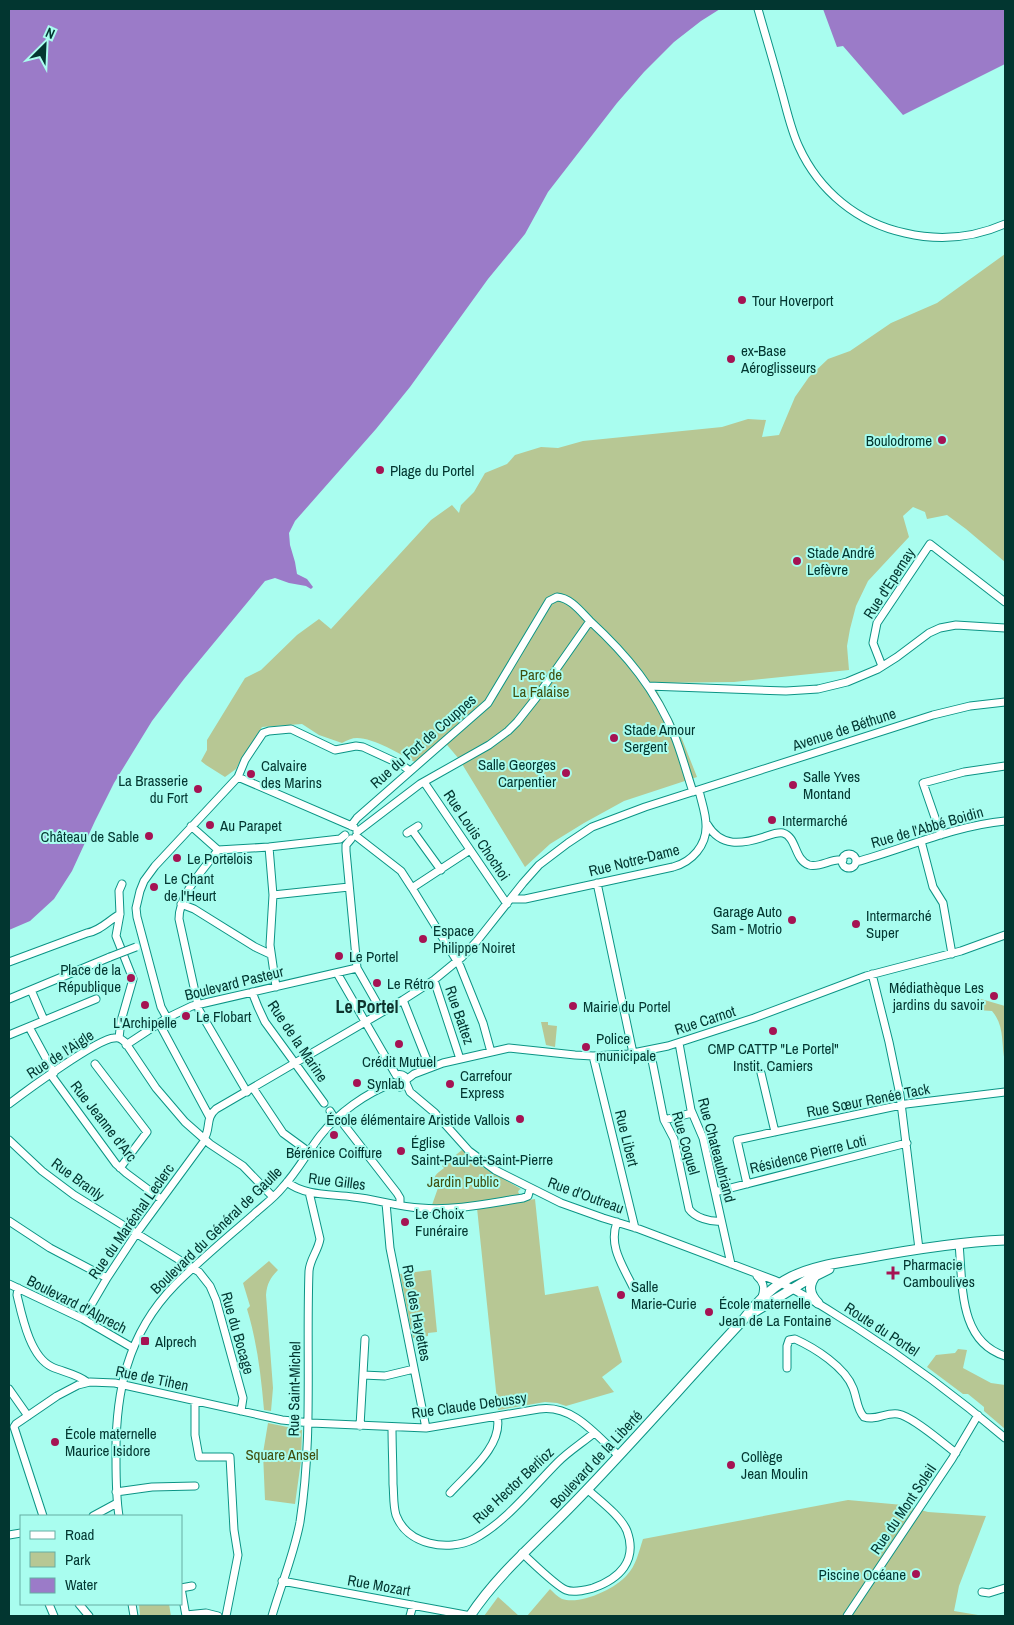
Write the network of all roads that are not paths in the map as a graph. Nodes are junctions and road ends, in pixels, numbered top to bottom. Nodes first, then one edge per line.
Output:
1 (758, 9) edge
2 (1005, 224) edge
3 (1005, 602) edge
4 (590, 621) junction
5 (1005, 628) edge
6 (882, 666) junction
7 (648, 686) junction
8 (1005, 702) edge
9 (1005, 766) edge
10 (410, 772) junction
11 (238, 777) junction
12 (424, 782) junction
13 (696, 791) junction
14 (1005, 821) edge
15 (707, 824) junction
16 (192, 826) junction
17 (350, 826) junction
18 (412, 830) dead end
19 (352, 835) junction
20 (940, 835) junction
21 (922, 841) junction
22 (269, 848) junction
23 (218, 850) junction
24 (470, 850) junction
25 (441, 870) junction
26 (598, 883) junction
27 (122, 884) dead end
28 (349, 887) junction
29 (412, 888) junction
30 (273, 895) junction
31 (509, 901) junction
32 (181, 904) junction
33 (120, 914) junction
34 (1005, 935) edge
35 (143, 944) junction
36 (270, 954) junction
37 (952, 954) junction
38 (457, 961) junction
39 (9, 962) edge
40 (357, 968) junction
41 (337, 972) junction
42 (872, 974) junction
43 (434, 980) junction
44 (276, 987) junction
45 (31, 990) junction
46 (252, 992) junction
47 (9, 999) edge
48 (96, 999) dead end
49 (404, 1000) junction
50 (197, 1004) junction
51 (382, 1012) junction
52 (167, 1018) junction
53 (44, 1020) junction
54 (366, 1022) junction
55 (159, 1023) junction
56 (29, 1027) junction
57 (9, 1035) edge
58 (118, 1038) junction
59 (679, 1043) junction
60 (126, 1045) junction
61 (650, 1050) junction
62 (491, 1052) junction
63 (633, 1053) junction
64 (593, 1056) junction
65 (460, 1059) junction
66 (95, 1064) dead end
67 (294, 1064) junction
68 (430, 1068) junction
69 (762, 1073) dead end
70 (52, 1074) junction
71 (396, 1075) junction
72 (406, 1082) junction
73 (394, 1083) junction
74 (250, 1090) junction
75 (1005, 1092) edge
76 (324, 1103) dead end
77 (9, 1104) edge
78 (902, 1105) junction
79 (330, 1111) dead end
80 (692, 1113) junction
81 (209, 1116) junction
82 (337, 1118) junction
83 (664, 1120) junction
84 (775, 1132) junction
85 (205, 1139) junction
86 (9, 1140) edge
87 (907, 1144) junction
88 (308, 1152) junction
89 (120, 1168) junction
90 (287, 1182) junction
91 (747, 1184) junction
92 (530, 1189) junction
93 (309, 1192) junction
94 (715, 1192) junction
95 (273, 1197) junction
96 (161, 1199) junction
97 (386, 1203) junction
98 (400, 1206) junction
99 (9, 1221) edge
100 (721, 1221) junction
101 (617, 1222) junction
102 (635, 1228) junction
103 (136, 1234) junction
104 (1005, 1240) edge
105 (959, 1244) junction
106 (919, 1249) junction
107 (731, 1264) junction
108 (194, 1268) junction
109 (817, 1271) junction
110 (752, 1272) junction
111 (107, 1278) junction
112 (9, 1284) edge
113 (777, 1286) junction
114 (633, 1287) dead end
115 (18, 1288) junction
116 (797, 1289) junction
117 (762, 1298) junction
118 (818, 1303) junction
119 (753, 1313) junction
120 (83, 1319) junction
121 (743, 1320) junction
122 (365, 1338) dead end
123 (133, 1348) junction
124 (1005, 1356) edge
125 (787, 1368) dead end
126 (414, 1369) junction
127 (362, 1375) junction
128 (87, 1382) junction
129 (121, 1384) junction
130 (9, 1389) edge
131 (195, 1401) junction
132 (241, 1411) junction
133 (978, 1415) junction
134 (28, 1416) junction
135 (497, 1416) junction
136 (307, 1423) junction
137 (360, 1426) junction
138 (392, 1427) junction
139 (426, 1428) junction
140 (594, 1433) junction
141 (1005, 1438) edge
142 (956, 1453) junction
143 (619, 1456) junction
144 (195, 1486) dead end
145 (588, 1489) junction
146 (116, 1492) junction
147 (450, 1493) dead end
148 (117, 1503) junction
149 (43, 1515) edge
150 (95, 1515) edge
151 (119, 1515) edge
152 (522, 1554) junction
153 (282, 1581) junction
154 (192, 1586) dead end
155 (182, 1588) edge
156 (1005, 1588) edge
157 (982, 1592) dead end
158 (182, 1594) edge
159 (80, 1605) edge
160 (413, 1605) junction
161 (89, 1616) edge
162 (186, 1616) edge
163 (218, 1616) edge
164 (226, 1616) edge
165 (272, 1616) edge
166 (410, 1616) edge
167 (471, 1616) edge
168 (847, 1616) edge

1 - 2 street
3 - 6 street, Rue d'Epernay
4 - 7 street
4 - 10 street, Rue du Fort de Couppes
4 - 12 street
5 - 6 street
6 - 7 street
7 - 13 street
8 - 13 street, Avenue de Béthune
9 - 20 street
10 - 11 street
10 - 17 street, Rue du Fort de Couppes
11 - 16 street
11 - 17 street
12 - 19 street
12 - 24 street, Rue Louis Chochoi
13 - 15 street
13 - 31 street, Avenue de Béthune
14 - 20 street, Rue de l'Abbé Boidin
15 - 21 street, Rue de l'Abbé Boidin
15 - 26 street, Rue Notre-Dame
16 - 23 street
16 - 35 street
17 - 19 street
18 - 25 street
19 - 22 street
19 - 28 street
19 - 29 street
20 - 21 street, Rue de l'Abbé Boidin
21 - 37 street
22 - 23 street
22 - 30 street
23 - 32 street
24 - 25 street
24 - 31 street, Rue Louis Chochoi
25 - 29 street
26 - 31 street, Rue Notre-Dame
26 - 63 street
27 - 33 street
28 - 30 street
28 - 40 street
29 - 38 street
30 - 36 street
31 - 38 street, Avenue de Béthune
32 - 36 street
32 - 50 street
33 - 39 street
33 - 58 street
34 - 37 street, Rue Carnot
35 - 45 street, bridge
35 - 52 street
36 - 44 street
37 - 42 street, Rue Carnot
38 - 43 street, Avenue de Béthune
38 - 62 street
40 - 41 street, Boulevard Pasteur
40 - 51 street
41 - 44 street, Boulevard Pasteur
41 - 54 street
42 - 59 street, Rue Carnot
42 - 78 street
43 - 49 street, Avenue de Béthune
43 - 65 street, Rue Battez
44 - 46 street, Boulevard Pasteur
45 - 47 street
45 - 53 street
46 - 50 street, Boulevard Pasteur
46 - 67 street, Rue de la Marine
48 - 53 street
49 - 51 street, Avenue de Béthune
49 - 68 street
50 - 52 street, Boulevard Pasteur
50 - 74 street
51 - 54 street, Avenue de Béthune
52 - 55 street, Boulevard Pasteur
53 - 56 street
54 - 67 street, Avenue de Béthune
54 - 71 street
55 - 60 street, Boulevard Pasteur
55 - 81 street
56 - 57 street
56 - 70 street, Rue Jeanne d'Arc
58 - 60 street, Rue de l'Aigle
58 - 70 street, Rue de l'Aigle
59 - 61 street, Rue Carnot
59 - 80 street, Rue Chateaubriand
60 - 85 street, Rue de l'Aigle
61 - 63 street, Rue Carnot
61 - 83 street, Rue Coquel
62 - 64 street, Rue Carnot
62 - 65 street, Rue Carnot
63 - 64 street, Rue Carnot
64 - 102 street, Rue Libert
65 - 68 street, Rue Carnot
66 - 89 street
67 - 74 street, Avenue de Béthune
67 - 76 street, Rue de la Marine
68 - 72 street, Rue Carnot
69 - 84 street
70 - 77 street, Rue de l'Aigle
70 - 89 street, Rue Jeanne d'Arc
71 - 72 street
71 - 73 street
72 - 73 street
72 - 92 street, Rue d'Outreau
73 - 82 street, Boulevard du Général de Gaulle
74 - 81 street, Avenue de Béthune
74 - 88 street
75 - 78 street, Rue Sœur Renée Tack
78 - 84 street, Rue Sœur Renée Tack
78 - 87 street
79 - 82 street
80 - 83 street
80 - 94 street, Rue Chateaubriand
81 - 85 street
82 - 88 street, Boulevard du Général de Gaulle
82 - 98 street
83 - 100 street, Rue Coquel
84 - 91 street, Rue Sœur Renée Tack
85 - 95 street, Rue de l'Aigle
85 - 96 street, Rue du Maréchal Leclerc
86 - 103 street, Rue Branly
87 - 91 street, Résidence Pierre Loti
87 - 106 street
88 - 90 street, Boulevard du Général de Gaulle
89 - 96 street, Rue Jeanne d'Arc
90 - 93 street, Rue Gilles
90 - 95 street, Boulevard du Général de Gaulle
91 - 94 street, Résidence Pierre Loti
92 - 98 street, Rue Gilles
92 - 101 street, Rue d'Outreau
93 - 97 street, Rue Gilles
93 - 136 street, Rue Saint-Michel
94 - 100 street, Rue Chateaubriand
95 - 108 street, Boulevard du Général de Gaulle
96 - 103 street, Rue du Maréchal Leclerc
97 - 98 street, Rue Gilles
97 - 126 street, Rue des Hayettes
99 - 111 street
100 - 107 street, Rue Chateaubriand
101 - 102 street, Rue d'Outreau
101 - 114 street
102 - 107 street, Rue d'Outreau
103 - 108 street, Rue Branly
103 - 111 street, Rue du Maréchal Leclerc
104 - 105 main road, Boulevard de la Liberté
105 - 106 main road, Boulevard de la Liberté
105 - 124 street
106 - 109 main road, Boulevard de la Liberté
107 - 110 street, Route du Portel
108 - 123 street, Boulevard du Général de Gaulle
108 - 132 street, Rue du Bocage
109 - 113 main road, Boulevard de la Liberté
109 - 116 main road, Boulevard de la Liberté
109 - 118 main road
110 - 113 street, Route du Portel
110 - 117 street
111 - 120 street, Rue du Maréchal Leclerc
112 - 115 street, Boulevard d'Alprech
113 - 116 street, Route du Portel
113 - 117 main road, Boulevard de la Liberté
113 - 119 street
115 - 120 street, Boulevard d'Alprech
115 - 128 street, Rue de Tihen
116 - 118 street, Route du Portel
116 - 119 main road, Boulevard de la Liberté
117 - 121 main road, Boulevard de la Liberté
118 - 133 street, Route du Portel
119 - 121 main road, Boulevard de la Liberté
120 - 123 street, Boulevard d'Alprech
121 - 143 main road, Boulevard de la Liberté
122 - 127 street
123 - 129 street, Boulevard du Général de Gaulle
125 - 142 street
126 - 127 street
126 - 139 street, Rue des Hayettes
127 - 137 street
128 - 129 street, Rue de Tihen
128 - 134 street
129 - 131 street, Rue de Tihen
129 - 146 street, Boulevard du Général de Gaulle
130 - 134 street
131 - 132 street, Rue de Tihen
131 - 164 street
132 - 136 street, Rue de Tihen
133 - 141 street, Route du Portel
133 - 142 street, Rue du Mont Soleil
134 - 149 street
135 - 139 street, Rue Claude Debussy
135 - 140 street, Rue Claude Debussy
135 - 147 street
136 - 137 street, Rue Claude Debussy
136 - 153 street, Rue Saint-Michel
137 - 138 street, Rue Claude Debussy
138 - 139 street, Rue Claude Debussy
138 - 140 street, Rue Hector Berlioz
140 - 143 street, Rue Claude Debussy
142 - 168 street, Rue du Mont Soleil
143 - 145 main road, Boulevard de la Liberté
144 - 146 street
145 - 152 main road, Boulevard de la Liberté
145 - 152 street
146 - 148 street, Boulevard du Général de Gaulle
148 - 150 street
148 - 151 street, Boulevard du Général de Gaulle
152 - 167 main road, Boulevard de la Liberté
153 - 160 street, Rue Mozart
153 - 165 street, Rue Saint-Michel
154 - 155 street
156 - 157 street
158 - 162 street
159 - 161 street
160 - 166 street
160 - 167 street, Rue Mozart
162 - 163 street

